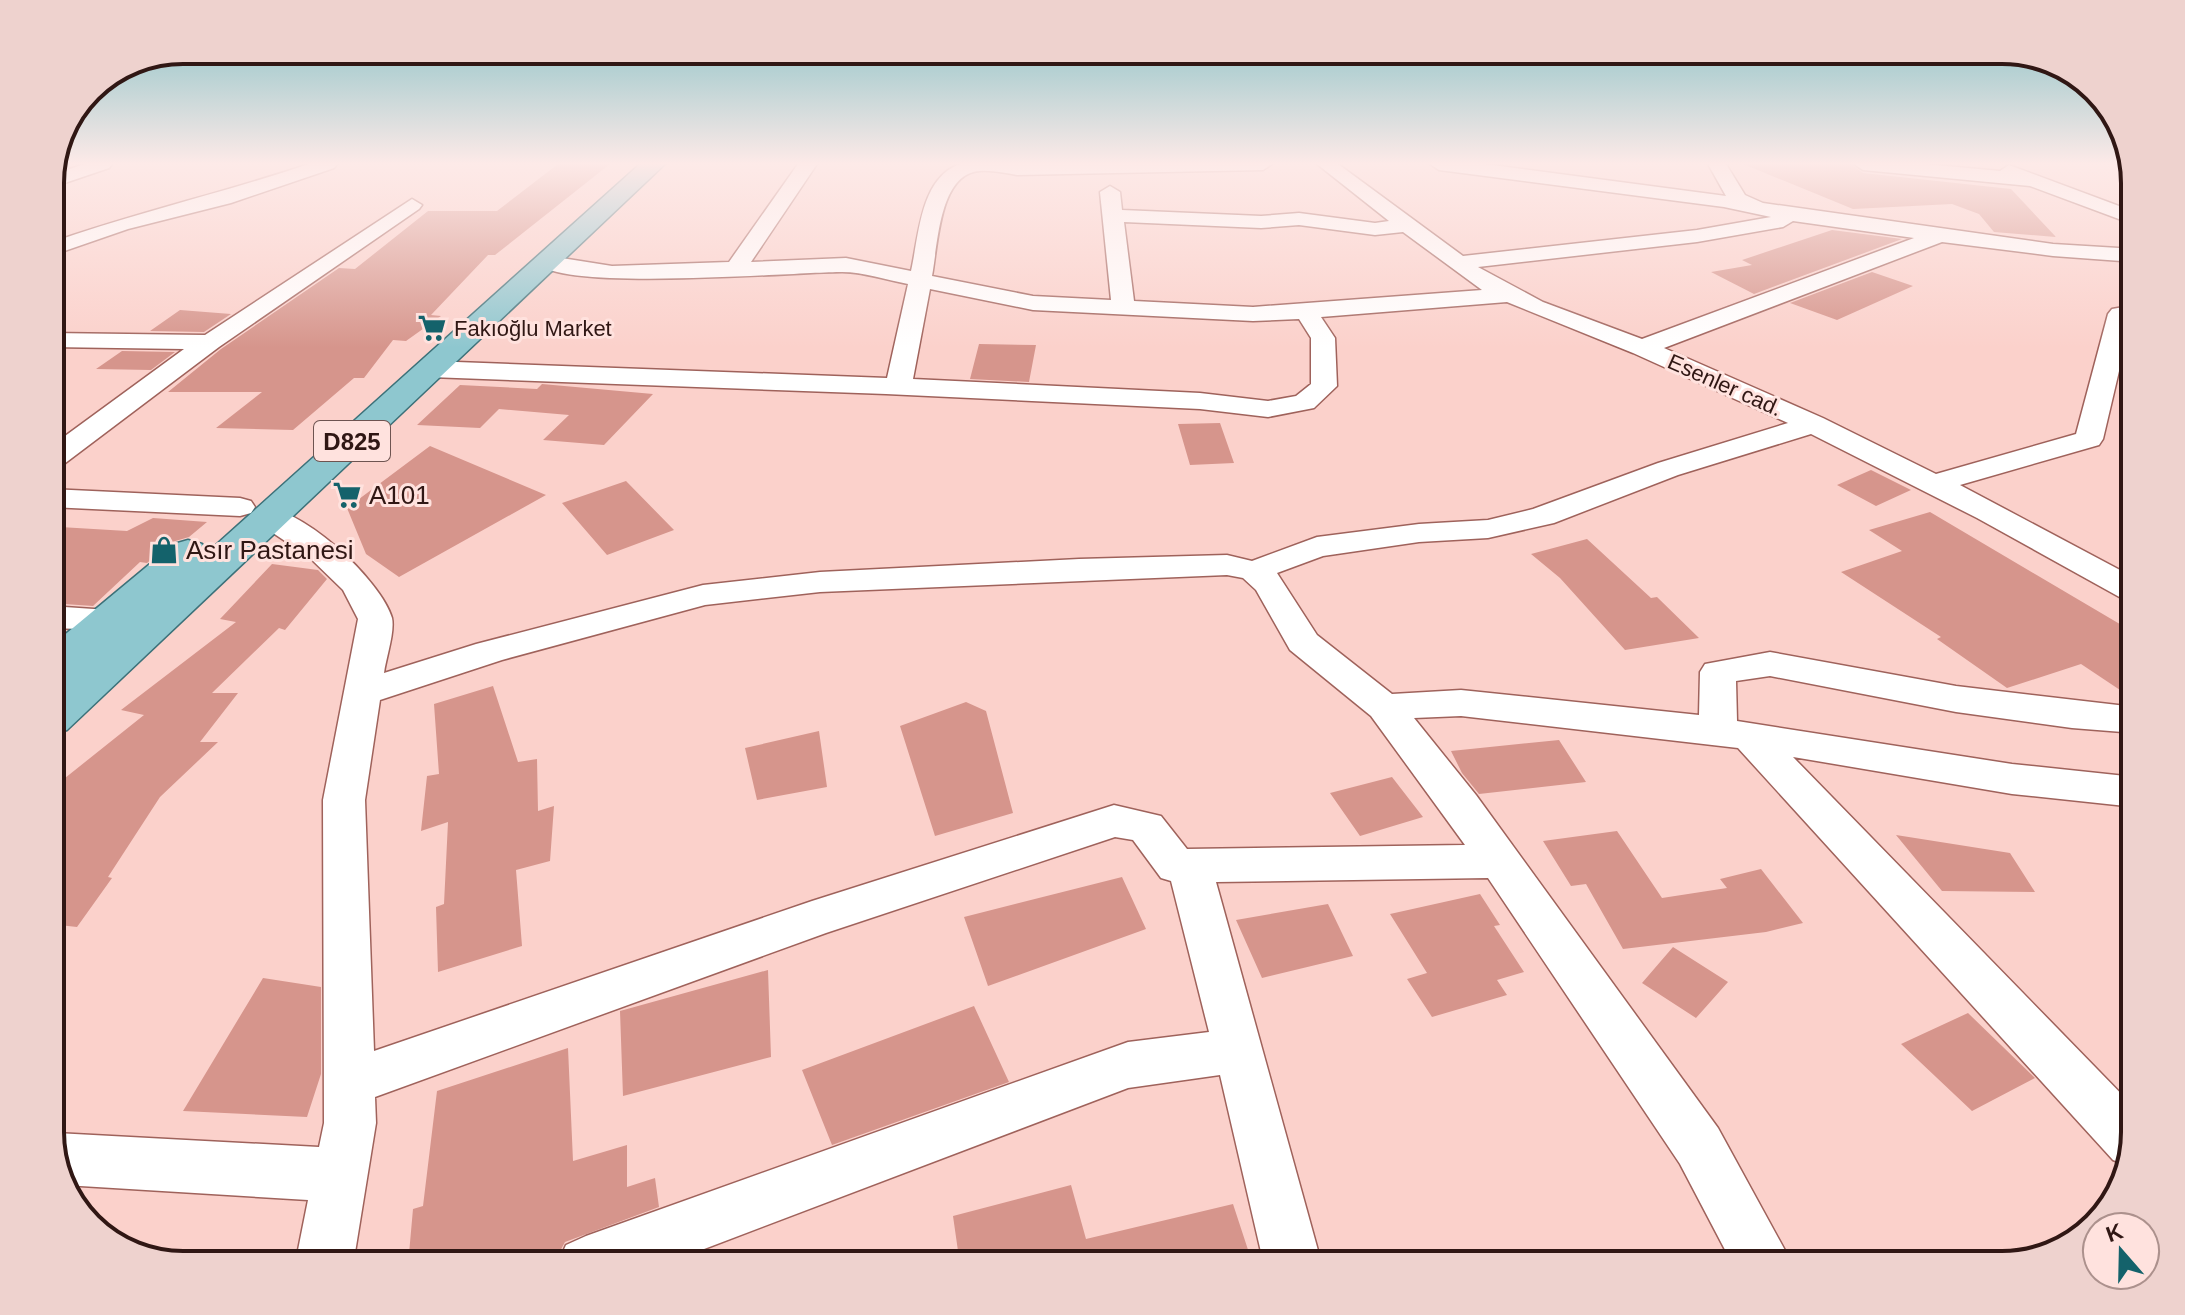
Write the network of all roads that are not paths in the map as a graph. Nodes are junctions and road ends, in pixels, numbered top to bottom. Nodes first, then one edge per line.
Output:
1 (120, 225) edge
2 (382, 225) edge
3 (563, 225) edge
4 (589, 225) edge
5 (765, 225) edge
6 (931, 225) edge
7 (1115, 225) edge
8 (1347, 225) edge
9 (1406, 225) edge
10 (1409, 225) edge
11 (1757, 225) edge
12 (1872, 225) edge
13 (1943, 234) junction
14 (64, 245) edge
15 (2121, 255) edge
16 (549, 263) junction
17 (1459, 263) junction
18 (735, 269) junction
19 (919, 280) junction
20 (1510, 295) junction
21 (1123, 306) junction
22 (1306, 312) junction
23 (2121, 314) edge
24 (64, 340) edge
25 (210, 342) junction
26 (1642, 348) junction
27 (430, 369) junction
28 (898, 387) junction
29 (1813, 424) junction
30 (64, 451) edge
31 (1933, 484) junction
32 (64, 499) edge
33 (254, 511) junction
34 (1254, 571) junction
35 (2121, 585) edge
36 (64, 617) edge
37 (111, 619) junction
38 (64, 659) edge
39 (364, 692) junction
40 (64, 705) edge
41 (1384, 707) junction
42 (2121, 719) edge
43 (1733, 734) junction
44 (2121, 791) edge
45 (1497, 861) junction
46 (1189, 865) junction
47 (1239, 1050) junction
48 (349, 1083) junction
49 (2121, 1131) edge
50 (67, 1160) edge
51 (341, 1175) junction
52 (327, 1251) edge
53 (624, 1251) edge
54 (1289, 1251) edge
55 (1756, 1251) edge

1 - 14 street
2 - 25 street
3 - 33 main road, D825
4 - 16 main road, D825
5 - 18 street
6 - 19 street
7 - 21 street
8 - 9 street
10 - 17 street, Esenler cad.
11 - 17 street
12 - 13 street
13 - 15 street
13 - 26 street
16 - 18 street
16 - 27 main road, D825
17 - 20 street, Esenler cad.
18 - 19 street
19 - 21 street
19 - 28 street
20 - 22 street
20 - 26 street, Esenler cad.
21 - 22 street
22 - 28 street
23 - 31 street
24 - 25 street
25 - 30 street
26 - 29 street, Esenler cad.
27 - 28 street
27 - 33 main road, D825
29 - 31 street, Esenler cad.
29 - 34 street
31 - 35 street, Esenler cad.
32 - 33 street
33 - 37 main road, D825
33 - 39 street
33 - 40 main road, D825
34 - 39 street
34 - 41 street
36 - 37 street
37 - 38 main road, D825
39 - 48 street
41 - 43 street
41 - 45 street
42 - 43 street
43 - 44 street
43 - 49 street
45 - 46 street
45 - 55 street
46 - 47 street
46 - 48 street
47 - 53 street
47 - 54 street
48 - 51 street
50 - 51 street
51 - 52 street

